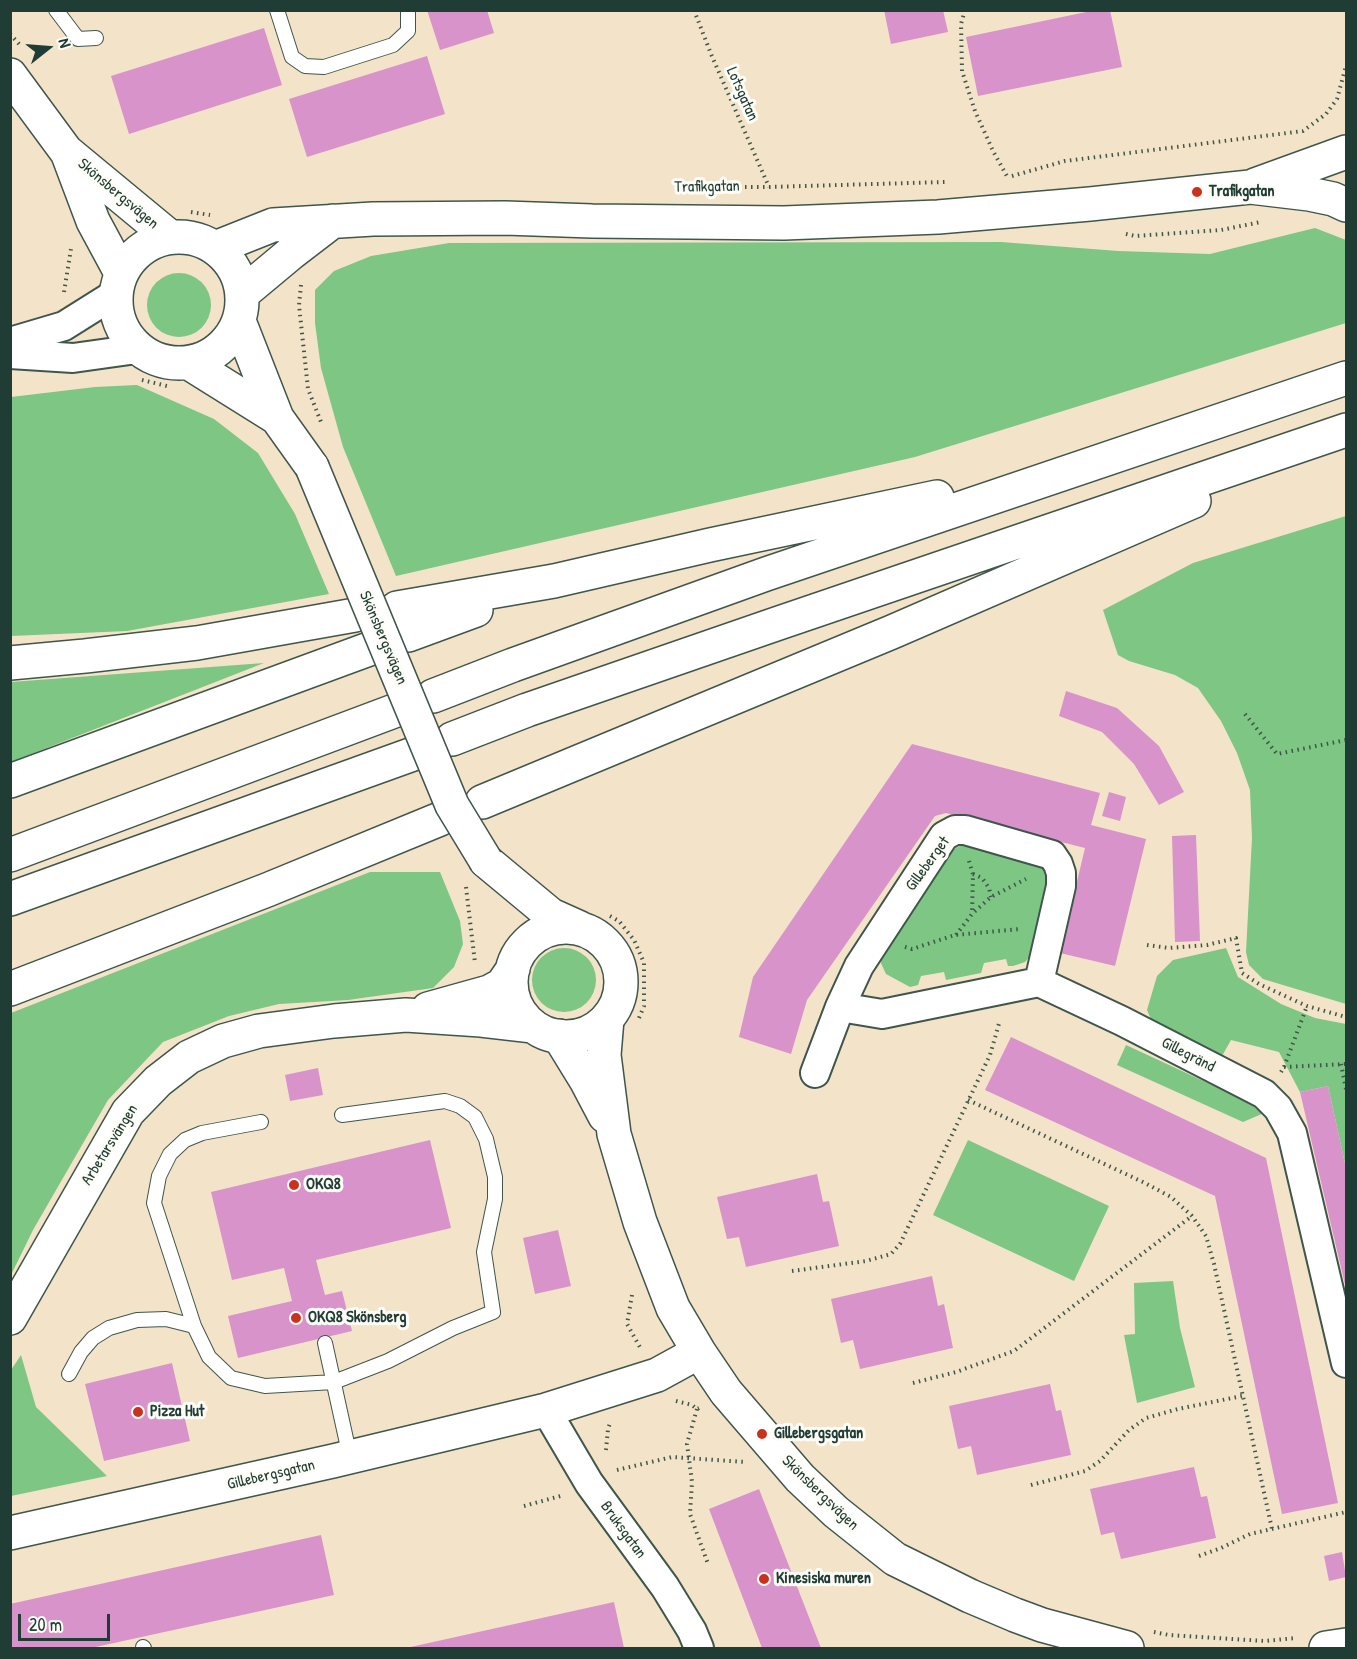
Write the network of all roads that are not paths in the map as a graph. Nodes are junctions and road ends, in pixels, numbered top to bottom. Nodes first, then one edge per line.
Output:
1 (56, 10) edge
2 (277, 10) edge
3 (408, 10) edge
4 (96, 38) dead end
5 (10, 75) edge
6 (66, 151) junction
7 (1347, 152) edge
8 (1250, 186) junction
9 (1347, 205) edge
10 (333, 221) junction
11 (177, 224) junction
12 (215, 248) junction
13 (118, 284) junction
14 (241, 308) junction
15 (10, 342) edge
16 (10, 354) edge
17 (139, 364) junction
18 (180, 375) junction
19 (1347, 378) edge
20 (277, 417) junction
21 (1347, 430) edge
22 (1347, 434) edge
23 (1076, 468) junction
24 (355, 615) dead end
25 (402, 622) dead end
26 (369, 649) dead end
27 (10, 663) edge
28 (433, 696) dead end
29 (394, 711) dead end
30 (452, 740) dead end
31 (413, 754) dead end
32 (10, 782) edge
33 (482, 802) dead end
34 (440, 819) dead end
35 (10, 855) edge
36 (475, 870) junction
37 (10, 899) edge
38 (596, 922) junction
39 (518, 958) junction
40 (1039, 981) junction
41 (10, 989) edge
42 (840, 1007) junction
43 (406, 1015) junction
44 (621, 1023) junction
45 (546, 1031) junction
46 (815, 1073) dead end
47 (342, 1116) dead end
48 (261, 1122) dead end
49 (614, 1134) junction
50 (10, 1318) edge
51 (194, 1326) junction
52 (325, 1343) dead end
53 (699, 1353) junction
54 (1347, 1363) edge
55 (69, 1374) dead end
56 (334, 1382) junction
57 (546, 1410) junction
58 (350, 1457) junction
59 (10, 1533) edge
60 (1138, 1640) edge
61 (1313, 1643) edge
62 (1347, 1645) edge
63 (699, 1648) edge

1 - 4 lane
2 - 3 lane
5 - 6 main road, Skönsbergsvägen
6 - 11 main road, Skönsbergsvägen
6 - 13 main road, Skönsbergsvägen
7 - 8 main road, Trafikgatan
8 - 9 main road, Trafikgatan
8 - 10 main road, Trafikgatan
10 - 12 main road, Trafikgatan
10 - 14 main road
11 - 12 main road
11 - 13 main road
12 - 14 main road
13 - 15 street
13 - 17 main road
14 - 18 main road
14 - 20 main road, Skönsbergsvägen
16 - 17 street
17 - 18 main road
18 - 20 main road, Skönsbergsvägen
19 - 23 main road
20 - 36 main road, Skönsbergsvägen, bridge
21 - 30 main road
22 - 33 main road
23 - 25 main road
23 - 28 main road
24 - 27 main road
26 - 32 main road
29 - 35 main road
31 - 37 main road
34 - 41 main road
36 - 38 main road, Skönsbergsvägen
36 - 39 main road, Skönsbergsvägen
38 - 39 main road
38 - 44 main road
39 - 43 main road, Arbetarsvängen
39 - 45 main road
40 - 42 street
40 - 42 street, Gilleberget
40 - 54 street, Gillegränd
42 - 46 street, Gilleberget
43 - 45 main road, Arbetarsvängen
43 - 50 main road, Arbetarsvängen
44 - 45 main road
44 - 49 main road, Skönsbergsvägen
45 - 49 main road, Skönsbergsvägen
47 - 56 lane
48 - 51 lane
49 - 53 main road, Skönsbergsvägen
51 - 55 lane
51 - 56 lane
52 - 56 lane
53 - 57 main road, Gillebergsgatan
53 - 60 main road, Skönsbergsvägen
56 - 58 lane
57 - 58 main road, Gillebergsgatan
57 - 63 street, Bruksgatan
58 - 59 main road, Gillebergsgatan
61 - 62 main road

